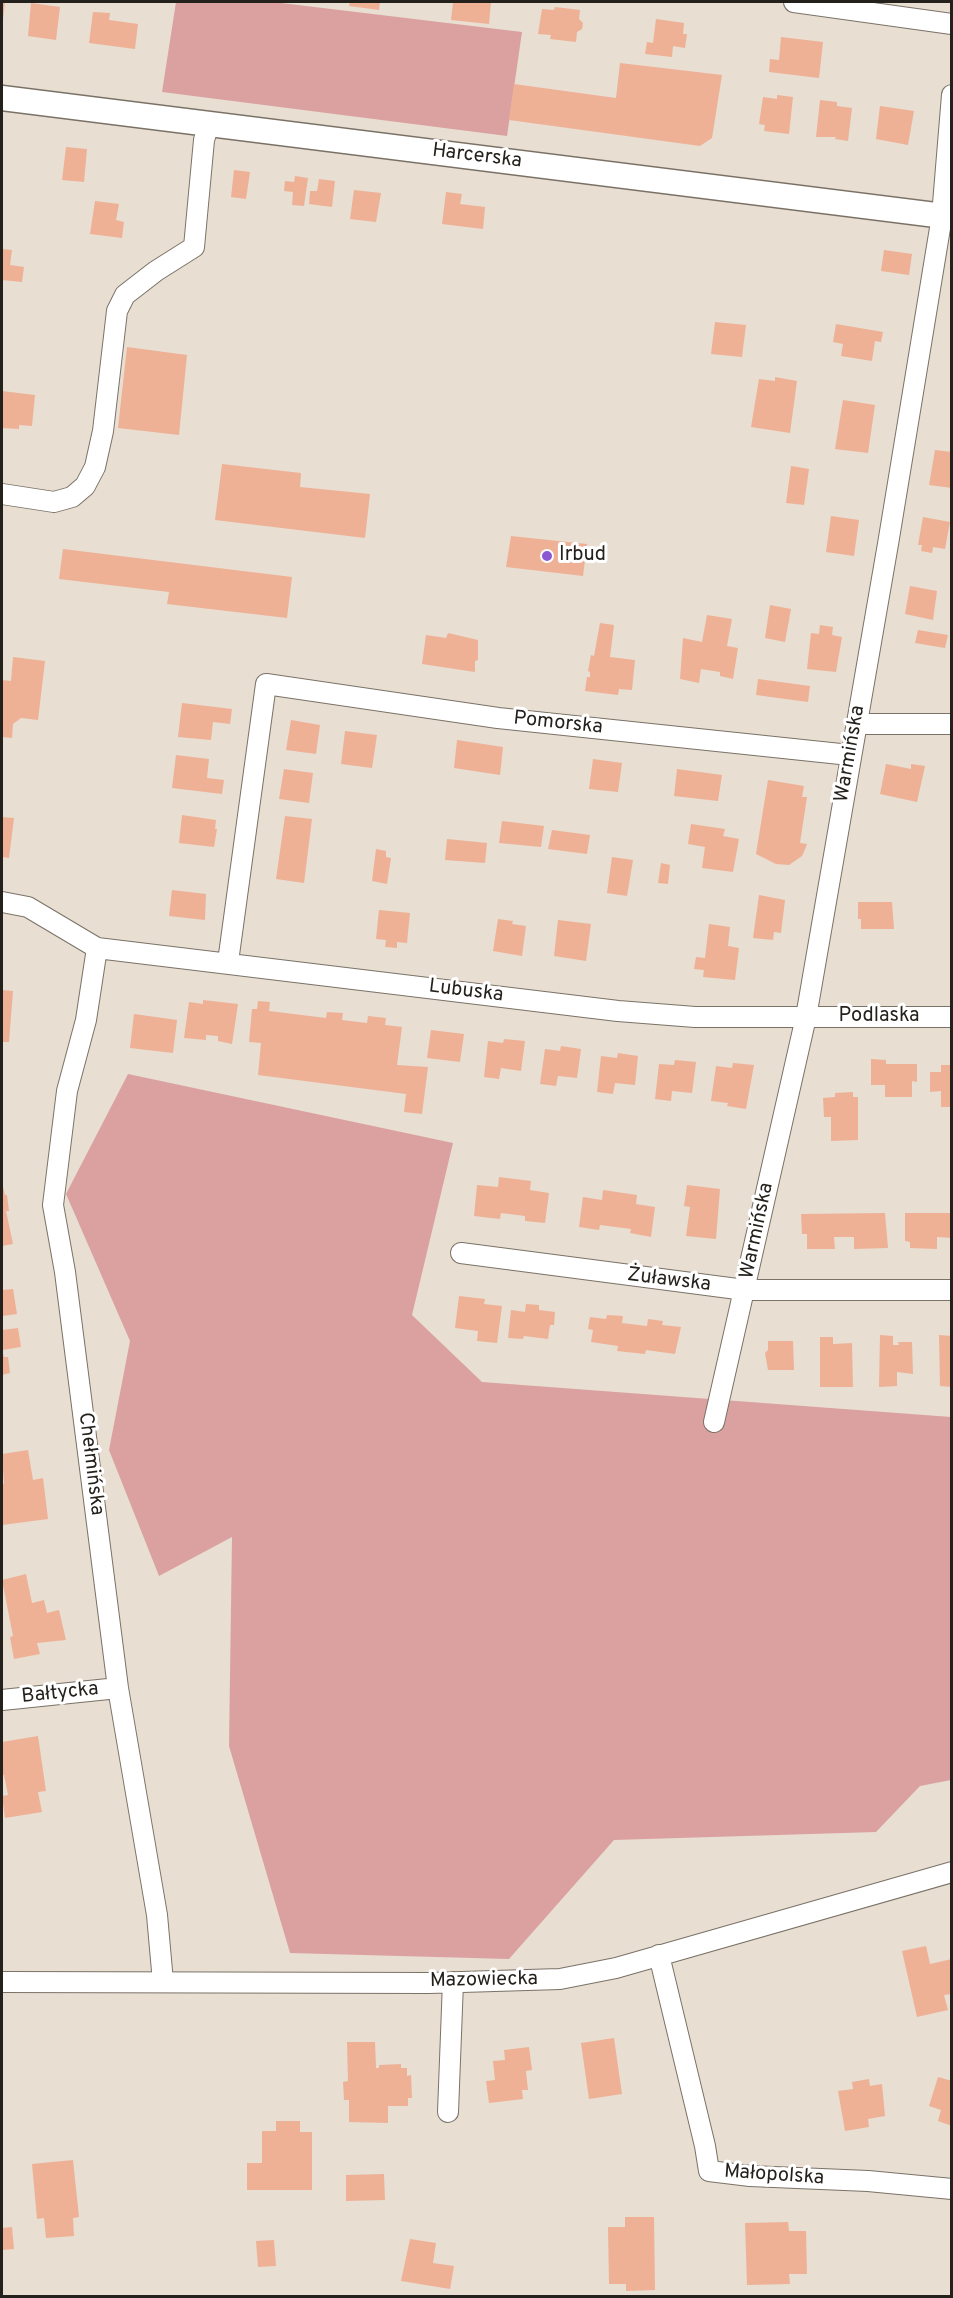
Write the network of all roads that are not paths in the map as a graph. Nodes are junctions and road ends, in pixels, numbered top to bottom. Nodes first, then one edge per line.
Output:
1 (794, 2) edge
2 (951, 24) edge
3 (951, 95) edge
4 (2, 98) edge
5 (209, 124) junction
6 (947, 216) edge
7 (2, 494) edge
8 (855, 724) junction
9 (951, 724) edge
10 (850, 755) junction
11 (2, 902) edge
12 (97, 948) junction
13 (228, 963) junction
14 (806, 1017) junction
15 (951, 1017) edge
16 (460, 1253) dead end
17 (745, 1290) junction
18 (951, 1290) edge
19 (714, 1422) dead end
20 (118, 1688) junction
21 (2, 1700) edge
22 (951, 1872) edge
23 (659, 1956) junction
24 (2, 1982) edge
25 (163, 1982) junction
26 (453, 1982) junction
27 (448, 2112) dead end
28 (951, 2189) edge

1 - 2 street
3 - 6 street, Warmińska
4 - 5 street, Harcerska
5 - 6 street, Harcerska
5 - 7 street
6 - 8 street, Warmińska
8 - 9 street
8 - 10 street, Warmińska
10 - 13 street, Pomorska
10 - 14 street, Warmińska
11 - 12 street
12 - 13 street, Lubuska
12 - 20 street, Chełmińska
13 - 14 street, Lubuska
14 - 15 street, Podlaska
14 - 17 street, Warmińska
16 - 17 street, Żuławska
17 - 18 street, Żuławska
17 - 19 street, Warmińska
20 - 21 street, Bałtycka
20 - 25 street, Chełmińska
22 - 23 street, Mazowiecka
23 - 26 street, Mazowiecka
23 - 28 street, Małopolska
24 - 25 street, Mazowiecka
25 - 26 street, Mazowiecka
26 - 27 street

